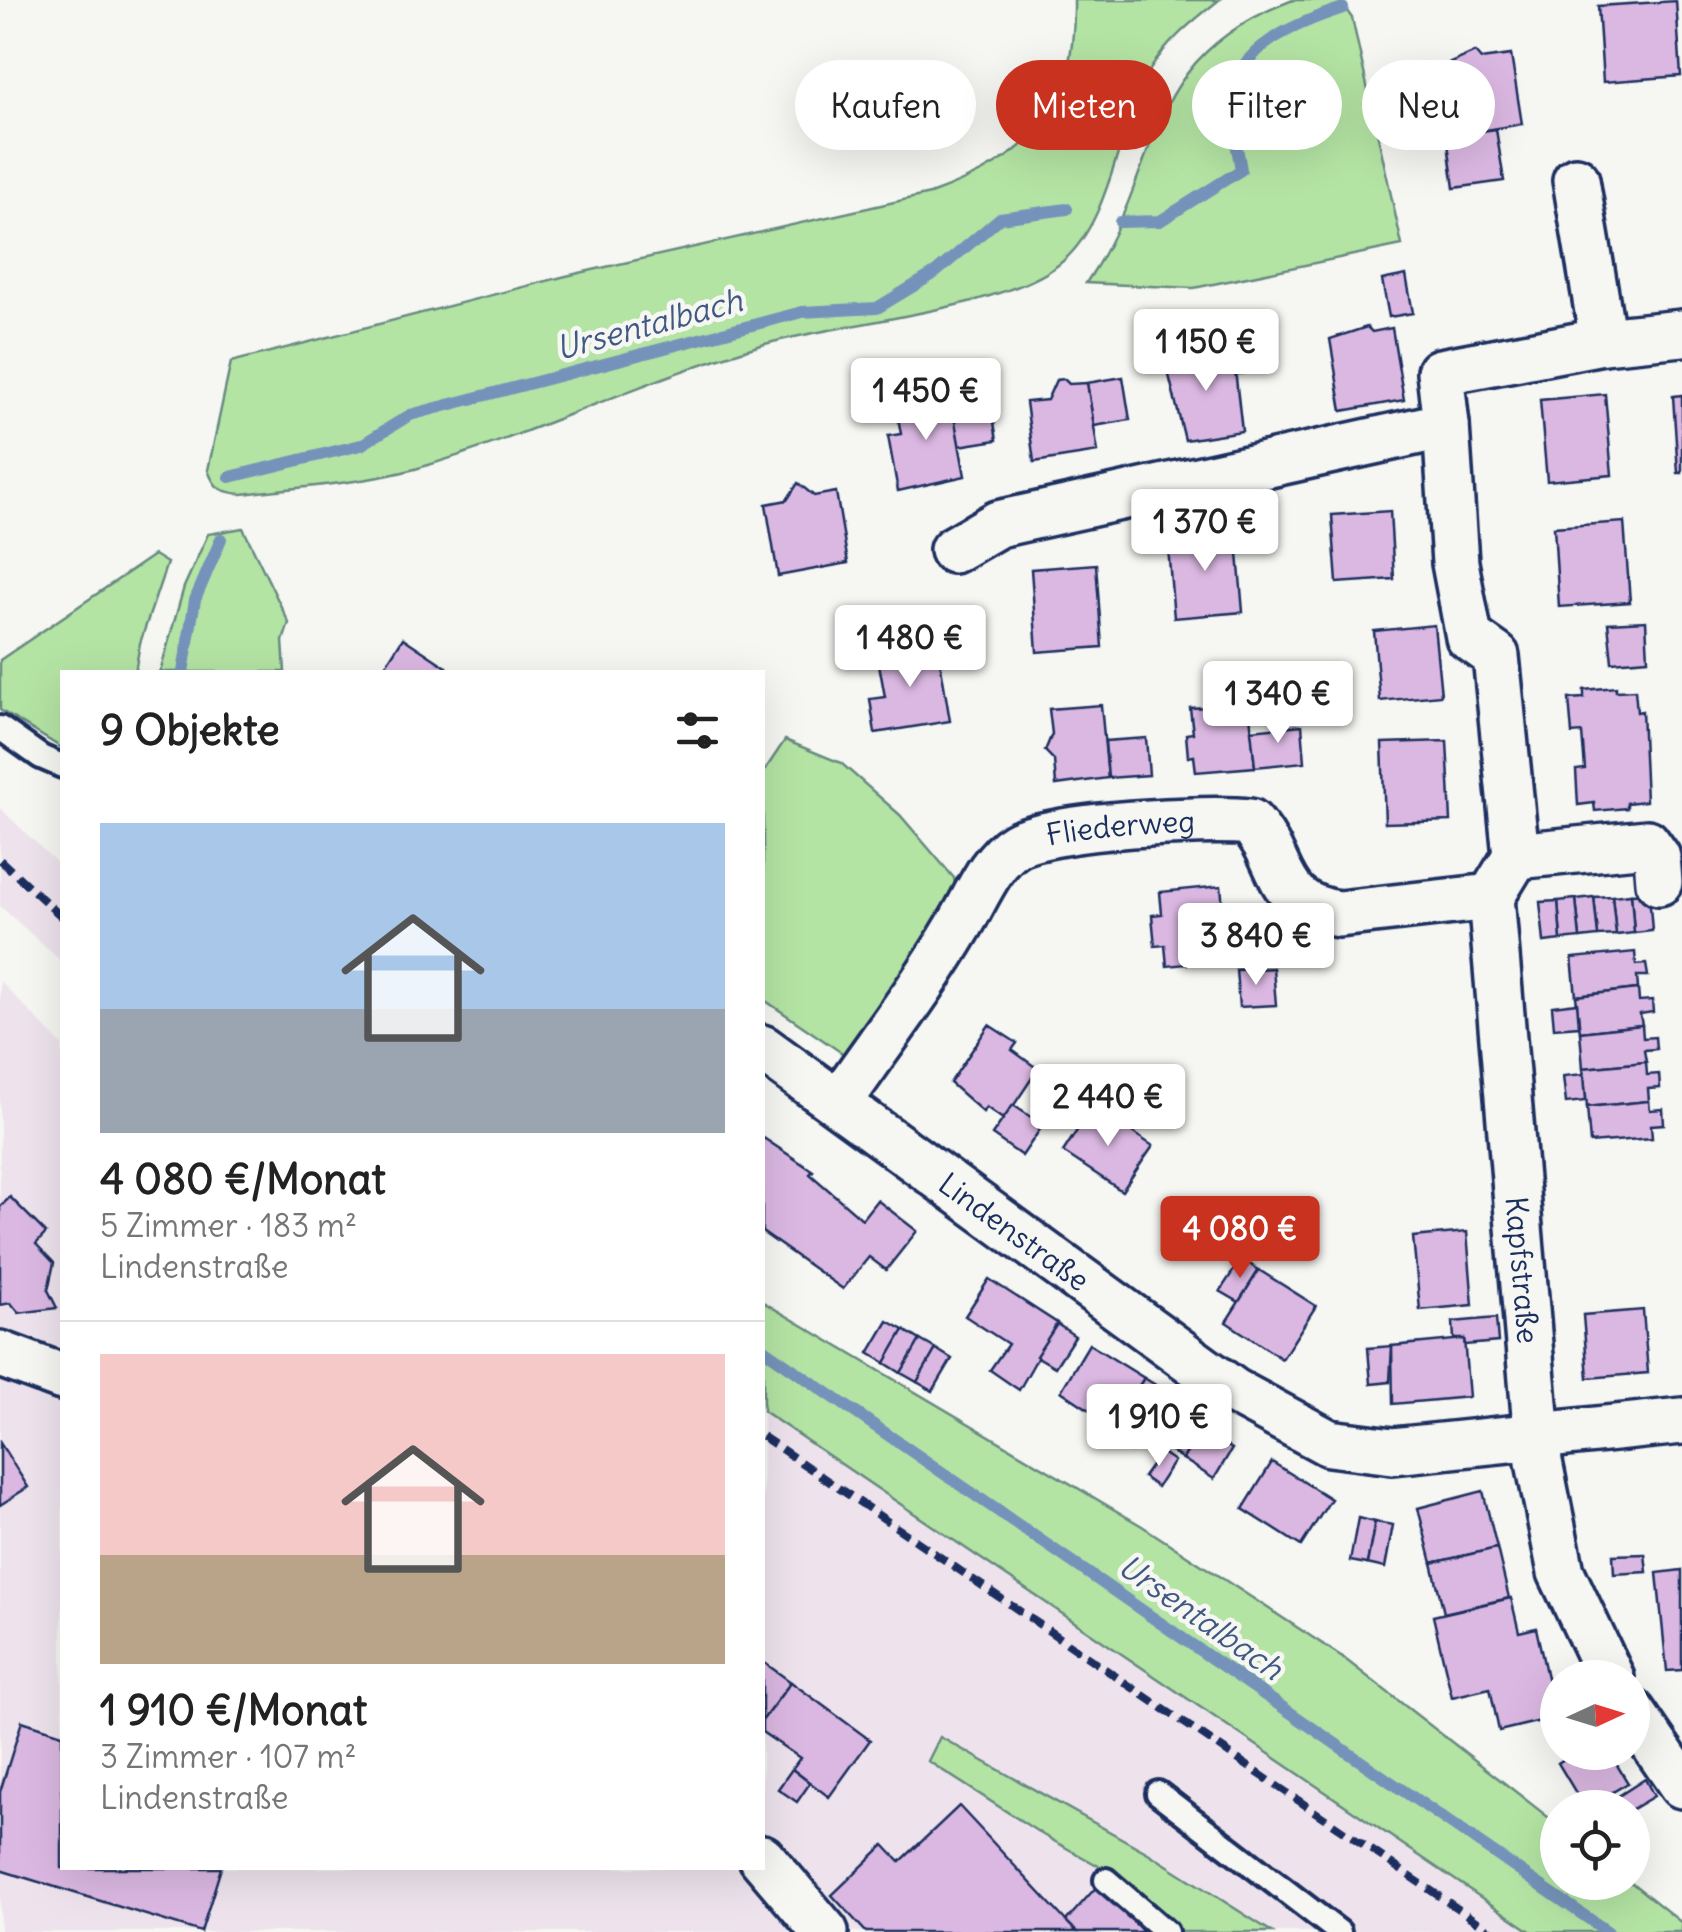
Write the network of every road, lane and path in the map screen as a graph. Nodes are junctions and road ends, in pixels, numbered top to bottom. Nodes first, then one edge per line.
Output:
1 (1576, 180) dead end
2 (1682, 333) edge
3 (1603, 341) junction
4 (1446, 426) junction
5 (953, 550) dead end
6 (0, 728) edge
7 (60, 765) edge
8 (1516, 856) junction
9 (1659, 882) dead end
10 (1491, 897) junction
11 (765, 1050) edge
12 (838, 1102) junction
13 (0, 1354) edge
14 (60, 1375) edge
15 (1682, 1421) edge
16 (1538, 1438) junction
17 (1602, 1660) edge
18 (1653, 1722) edge
19 (1682, 1785) edge
20 (1158, 1793) dead end
21 (765, 1862) edge
22 (1106, 1880) dead end
23 (824, 1932) edge
24 (1166, 1932) edge
25 (1339, 1932) edge

1 - 3 street
2 - 3 street
3 - 4 street
4 - 5 street
4 - 8 street
6 - 7 lane
8 - 9 street
8 - 10 street
10 - 12 street, Fliederweg
10 - 16 street, Kapfstraße
11 - 12 street, Lindenstraße
12 - 16 street, Lindenstraße
13 - 14 street
15 - 16 street, Lindenstraße
16 - 17 street, Kapfstraße
18 - 19 street
20 - 25 lane
21 - 23 street
22 - 24 lane

